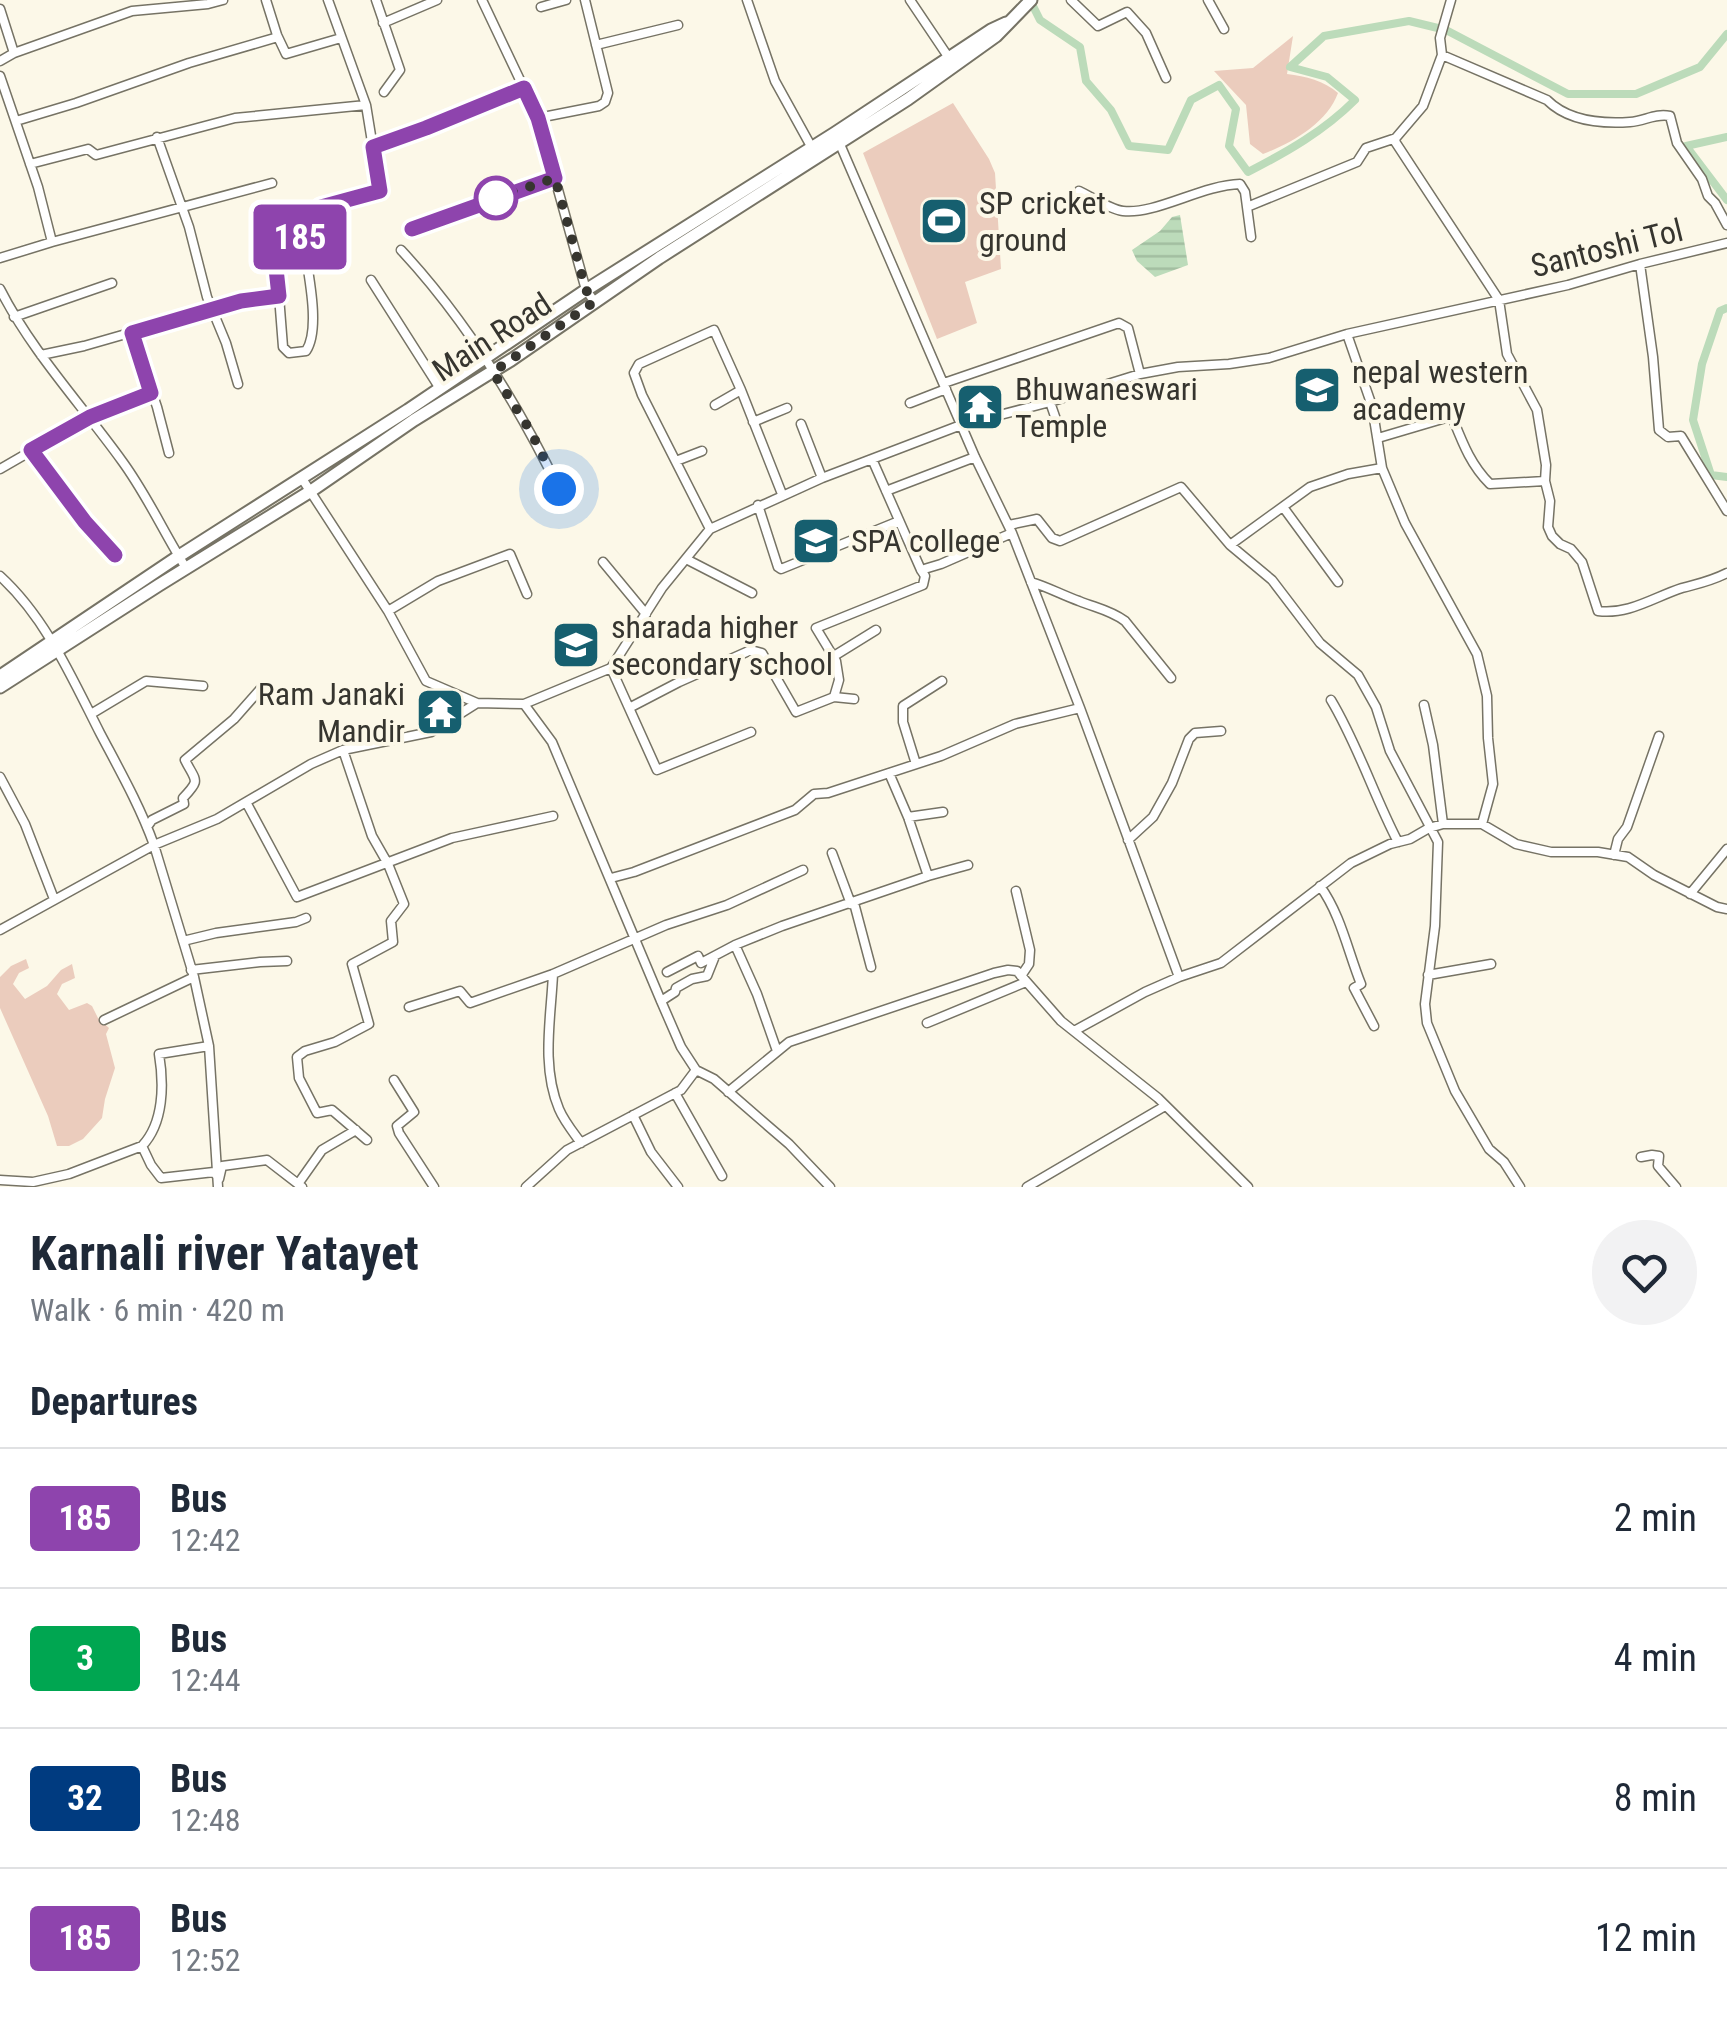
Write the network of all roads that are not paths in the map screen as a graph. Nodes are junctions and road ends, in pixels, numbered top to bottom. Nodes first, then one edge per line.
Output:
1 (223, 0) edge
2 (266, 0) edge
3 (328, 0) edge
4 (376, 0) edge
5 (437, 0) edge
6 (482, 0) edge
7 (566, 0) edge
8 (585, 0) edge
9 (747, 0) edge
10 (910, 0) edge
11 (1071, 0) edge
12 (1128, 0) edge
13 (1208, 0) edge
14 (1450, 3) edge
15 (1026, 5) edge
16 (541, 7) dead end
17 (0, 9) edge
18 (1127, 12) junction
19 (384, 23) junction
20 (1006, 23) junction
21 (678, 25) dead end
22 (1224, 29) dead end
23 (278, 37) junction
24 (341, 38) junction
25 (596, 45) junction
26 (14, 53) junction
27 (1442, 55) junction
28 (949, 58) junction
29 (0, 61) edge
30 (0, 76) edge
31 (1166, 78) dead end
32 (524, 88) junction
33 (384, 92) dead end
34 (366, 105) junction
35 (538, 118) junction
36 (16, 121) junction
37 (158, 137) junction
38 (838, 138) junction
39 (1396, 138) junction
40 (373, 147) junction
41 (812, 148) junction
42 (30, 164) junction
43 (555, 178) junction
44 (272, 183) dead end
45 (1078, 191) dead end
46 (181, 207) junction
47 (1247, 207) junction
48 (1727, 224) edge
49 (700, 225) junction
50 (412, 229) dead end
51 (303, 236) junction
52 (1251, 237) dead end
53 (52, 242) junction
54 (1727, 244) edge
55 (402, 250) dead end
56 (0, 258) edge
57 (1640, 264) junction
58 (371, 280) dead end
59 (112, 284) dead end
60 (0, 289) edge
61 (586, 290) junction
62 (279, 296) junction
63 (1499, 300) junction
64 (594, 302) junction
65 (212, 310) junction
66 (14, 317) junction
67 (132, 333) junction
68 (1347, 334) junction
69 (41, 355) junction
70 (485, 356) junction
71 (493, 372) junction
72 (1140, 374) junction
73 (238, 384) dead end
74 (945, 386) junction
75 (439, 387) junction
76 (741, 390) junction
77 (151, 393) junction
78 (1050, 402) junction
79 (910, 403) dead end
80 (715, 405) dead end
81 (787, 408) dead end
82 (411, 415) junction
83 (90, 417) junction
84 (752, 422) junction
85 (802, 424) dead end
86 (961, 425) junction
87 (1060, 430) dead end
88 (1378, 438) junction
89 (31, 450) junction
90 (702, 451) dead end
91 (168, 453) dead end
92 (974, 457) junction
93 (872, 459) junction
94 (676, 461) junction
95 (1382, 468) junction
96 (0, 469) edge
97 (301, 477) junction
98 (822, 478) junction
99 (1546, 481) junction
100 (559, 489) dead end
101 (311, 491) junction
102 (886, 491) junction
103 (782, 494) junction
104 (758, 506) junction
105 (1283, 507) junction
106 (1727, 511) edge
107 (899, 521) junction
108 (710, 528) junction
109 (1010, 529) junction
110 (1230, 545) junction
111 (115, 555) dead end
112 (179, 556) junction
113 (686, 558) junction
114 (603, 562) dead end
115 (186, 568) junction
116 (922, 570) junction
117 (1727, 573) edge
118 (0, 576) edge
119 (1031, 582) junction
120 (1338, 582) dead end
121 (752, 593) dead end
122 (527, 594) dead end
123 (388, 611) junction
124 (646, 614) junction
125 (876, 630) dead end
126 (54, 647) junction
127 (834, 656) junction
128 (611, 668) junction
129 (0, 676) edge
130 (1172, 678) dead end
131 (942, 681) dead end
132 (264, 685) dead end
133 (203, 686) dead end
134 (0, 688) edge
135 (834, 697) junction
136 (854, 698) dead end
137 (1331, 700) dead end
138 (477, 703) junction
139 (524, 704) junction
140 (1424, 704) dead end
141 (629, 708) junction
142 (1080, 708) junction
143 (91, 714) junction
144 (1221, 731) dead end
145 (751, 732) dead end
146 (1659, 736) dead end
147 (343, 750) junction
148 (916, 764) junction
149 (888, 774) junction
150 (0, 777) edge
151 (10, 798) junction
152 (246, 802) junction
153 (0, 803) edge
154 (943, 812) dead end
155 (554, 816) dead end
156 (908, 818) junction
157 (1444, 824) junction
158 (1482, 824) junction
159 (147, 826) junction
160 (1429, 828) junction
161 (1128, 840) junction
162 (1398, 842) junction
163 (154, 845) junction
164 (1727, 850) edge
165 (832, 853) dead end
166 (1614, 855) junction
167 (388, 864) junction
168 (968, 865) dead end
169 (803, 870) dead end
170 (928, 876) junction
171 (610, 878) junction
172 (1320, 886) junction
173 (1016, 890) dead end
174 (1690, 894) junction
175 (54, 899) junction
176 (852, 903) junction
177 (1727, 910) edge
178 (306, 918) dead end
179 (0, 930) edge
180 (634, 940) junction
181 (183, 941) junction
182 (735, 945) junction
183 (716, 956) junction
184 (287, 961) dead end
185 (1491, 964) dead end
186 (870, 967) dead end
187 (667, 972) dead end
188 (193, 974) junction
189 (553, 974) junction
190 (1428, 974) junction
191 (1178, 977) junction
192 (1023, 979) junction
193 (661, 1001) junction
194 (409, 1007) dead end
195 (104, 1020) dead end
196 (927, 1023) dead end
197 (1374, 1026) dead end
198 (1074, 1031) junction
199 (209, 1046) junction
200 (778, 1051) junction
201 (696, 1070) junction
202 (394, 1080) dead end
203 (728, 1092) junction
204 (675, 1093) junction
205 (1165, 1106) junction
206 (634, 1116) junction
207 (356, 1130) junction
208 (367, 1140) dead end
209 (581, 1143) junction
210 (142, 1146) junction
211 (1641, 1158) dead end
212 (722, 1176) dead end
213 (0, 1180) edge
214 (218, 1183) edge
215 (300, 1186) edge
216 (434, 1187) edge
217 (526, 1187) edge
218 (678, 1187) edge
219 (830, 1187) edge
220 (1027, 1187) edge
221 (1248, 1187) edge
222 (1520, 1187) edge
223 (1676, 1187) edge

1 - 26 street
2 - 23 street
3 - 24 street
4 - 19 street
5 - 19 street
6 - 32 street
7 - 16 street
8 - 25 street
9 - 41 street
10 - 28 street
11 - 18 street
12 - 18 street
13 - 22 street
14 - 27 street
15 - 20 main road, Main Road
17 - 26 street
18 - 31 street
19 - 33 street
20 - 28 main road, Main Road
20 - 38 main road, Main Road
21 - 25 street
23 - 24 street
23 - 36 street
24 - 34 street
25 - 35 street
26 - 29 street
27 - 39 street
27 - 48 street
28 - 38 main road, Main Road
30 - 36 street
32 - 35 street
32 - 40 street
34 - 37 street
34 - 40 street
35 - 43 street
36 - 42 street
37 - 42 street
37 - 46 street
38 - 41 main road, Main Road
38 - 49 main road, Main Road
38 - 74 street
39 - 47 street
39 - 63 street
40 - 51 street
41 - 49 main road, Main Road
42 - 53 street
43 - 50 street
43 - 61 street
44 - 46 street
45 - 47 street
46 - 53 street
46 - 65 street
47 - 52 street
49 - 61 main road, Main Road
49 - 64 main road, Main Road
51 - 62 street
51 - 62 street
53 - 56 street
54 - 57 street, Santoshi Tol
55 - 70 street
57 - 63 street, Santoshi Tol
57 - 106 street
58 - 75 street
59 - 66 street
60 - 66 street
61 - 64 street
61 - 70 main road, Main Road
62 - 65 street
63 - 68 street, Santoshi Tol
63 - 99 street
64 - 71 main road, Main Road
65 - 67 street
65 - 73 street
66 - 69 street
67 - 69 street
67 - 77 street
68 - 72 street, Santoshi Tol
68 - 88 street
69 - 83 street
70 - 71 street
70 - 75 main road, Main Road
71 - 82 main road, Main Road
71 - 100 street
72 - 74 street
72 - 78 street, Santoshi Tol
74 - 79 street
74 - 86 street
75 - 82 main road, Main Road
76 - 80 street
76 - 84 street
76 - 94 street
77 - 83 street
77 - 91 street
78 - 86 street, Santoshi Tol
78 - 87 street
81 - 84 street
82 - 97 main road, Main Road
82 - 101 main road, Main Road
83 - 89 street
83 - 112 street
84 - 103 street
85 - 98 street
86 - 92 street
86 - 93 street, Santoshi Tol
88 - 95 street
88 - 99 street
89 - 96 street
89 - 111 street
90 - 94 street
92 - 102 street
92 - 109 street
93 - 98 street, Santoshi Tol
93 - 102 street
94 - 108 street
95 - 105 street
95 - 158 street
97 - 101 street
97 - 112 main road, Main Road
98 - 103 street, Santoshi Tol
99 - 117 street
101 - 115 main road, Main Road
101 - 123 street
102 - 107 street
103 - 104 street, Santoshi Tol
104 - 107 street
104 - 108 street, Santoshi Tol
105 - 110 street
105 - 120 street
107 - 116 street
108 - 113 street
109 - 110 street
109 - 116 street
109 - 119 street
110 - 160 street
112 - 115 street
112 - 126 main road, Main Road
113 - 121 street
113 - 124 street
114 - 124 street
115 - 126 main road, Main Road
116 - 127 street
118 - 126 street
119 - 130 street
119 - 142 street
122 - 123 street
123 - 138 street
124 - 128 street
125 - 127 street
126 - 129 main road, Main Road
126 - 134 main road, Main Road
126 - 143 street
127 - 135 street
128 - 139 street
128 - 141 street
131 - 148 street
132 - 159 street
133 - 143 street
135 - 136 street
135 - 141 street
137 - 162 street
138 - 139 street
138 - 147 street
139 - 171 street
140 - 157 street
141 - 145 street
142 - 148 street
142 - 161 street
143 - 159 street
144 - 161 street
146 - 166 street
147 - 152 street
147 - 167 street
148 - 149 street
149 - 156 street
149 - 171 street
150 - 151 street
151 - 153 street
151 - 175 street
152 - 163 street
152 - 167 street
154 - 156 street
155 - 167 street
156 - 170 street
157 - 158 street
157 - 160 street
158 - 166 street
159 - 163 street
160 - 162 street
160 - 190 street
161 - 191 street
162 - 172 street
163 - 175 street
163 - 181 street
164 - 174 street
165 - 176 street
166 - 174 street
167 - 207 street
168 - 170 street
169 - 180 street
170 - 176 street
171 - 180 street
172 - 191 street
172 - 197 street
173 - 192 street
174 - 177 street
175 - 179 street
176 - 182 street
176 - 186 street
178 - 181 street
180 - 189 street
180 - 193 street
181 - 188 street
182 - 183 street
182 - 200 street
183 - 187 street
183 - 193 street
184 - 188 street
185 - 190 street
188 - 195 street
188 - 199 street
189 - 194 street
189 - 209 street
190 - 222 street
191 - 198 street
192 - 196 street
192 - 198 street
192 - 200 street
193 - 201 street
198 - 205 street
199 - 210 street
199 - 214 street
200 - 203 street
201 - 203 street
201 - 204 street
202 - 216 street
203 - 219 street
204 - 206 street
204 - 212 street
205 - 220 street
205 - 221 street
206 - 209 street
206 - 218 street
207 - 208 street
207 - 215 street
209 - 217 street
210 - 213 street
210 - 214 street
211 - 223 street
214 - 215 street

